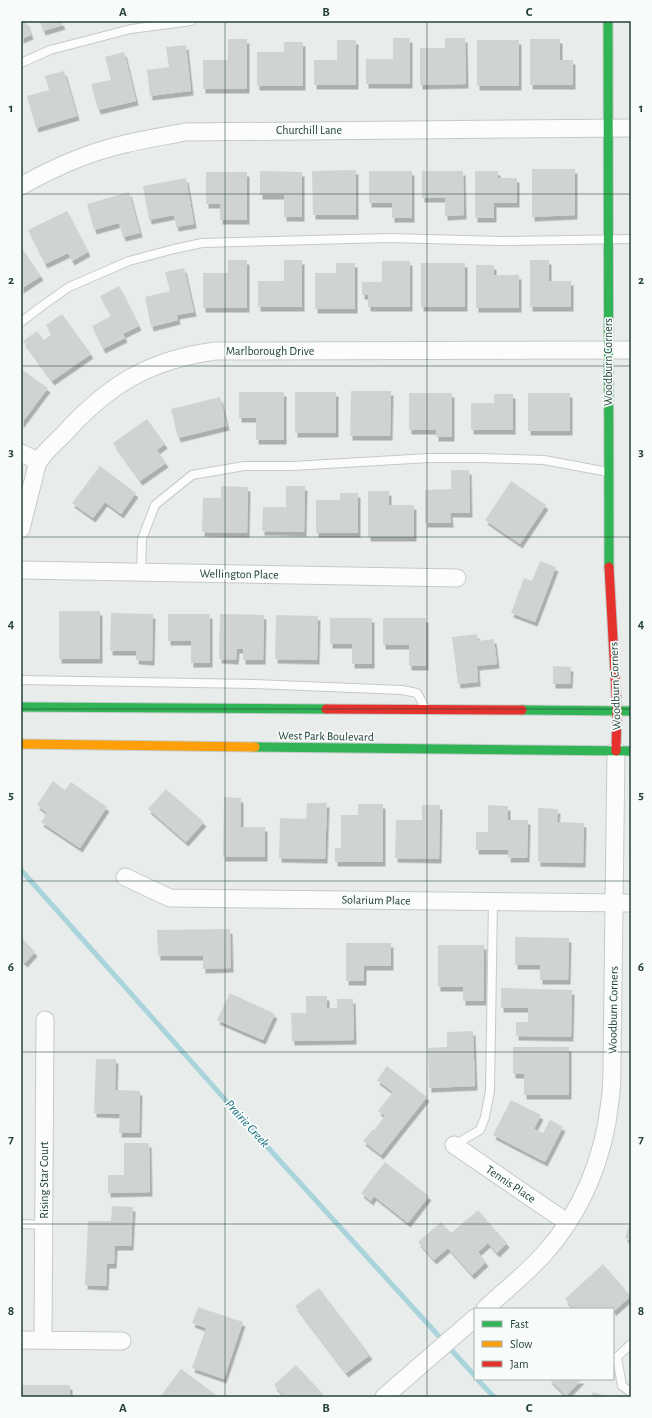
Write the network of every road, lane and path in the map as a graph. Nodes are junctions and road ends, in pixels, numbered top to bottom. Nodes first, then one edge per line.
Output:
1 (191, 21) edge
2 (608, 21) edge
3 (21, 63) edge
4 (608, 128) junction
5 (631, 128) edge
6 (21, 186) edge
7 (607, 239) junction
8 (631, 239) edge
9 (21, 322) edge
10 (608, 349) junction
11 (631, 350) edge
12 (21, 453) edge
13 (38, 461) junction
14 (608, 472) junction
15 (21, 529) edge
16 (21, 570) edge
17 (141, 572) junction
18 (457, 578) dead end
19 (21, 680) edge
20 (21, 707) edge
21 (426, 710) junction
22 (617, 711) junction
23 (631, 711) edge
24 (21, 744) edge
25 (624, 751) edge
26 (125, 877) dead end
27 (493, 901) junction
28 (614, 903) junction
29 (631, 903) edge
30 (45, 1020) dead end
31 (454, 1145) joint
32 (568, 1223) junction
33 (21, 1224) edge
34 (44, 1225) junction
35 (486, 1308) edge
36 (474, 1319) edge
37 (21, 1340) edge
38 (43, 1340) junction
39 (122, 1341) dead end
40 (631, 1344) edge
41 (631, 1392) edge
42 (384, 1397) edge

1 - 3 lane
2 - 4 main road, Woodburn Corners
4 - 5 street, Churchill Lane
4 - 6 street, Churchill Lane
4 - 7 main road, Woodburn Corners
7 - 8 lane
7 - 9 lane
7 - 10 main road, Woodburn Corners
10 - 11 street, Marlborough Drive
10 - 13 street, Marlborough Drive
10 - 14 main road, Woodburn Corners
12 - 13 street
13 - 15 street, Marlborough Drive
14 - 17 lane
14 - 22 main road, Woodburn Corners
16 - 17 street, Wellington Place
17 - 18 street, Wellington Place
19 - 21 lane
20 - 21 main road
21 - 22 main road
22 - 23 main road
22 - 25 main road, Woodburn Corners
24 - 25 main road, West Park Boulevard
25 - 28 street, Woodburn Corners
26 - 27 street, Solarium Place
27 - 28 street, Solarium Place
27 - 31 lane
28 - 29 street, Solarium Place
28 - 32 street, Woodburn Corners
30 - 34 street, Rising Star Court
31 - 32 street, Tennis Place
32 - 35 street, Woodburn Corners
33 - 34 lane
34 - 38 street, Rising Star Court
36 - 42 street
37 - 38 street
38 - 39 street
40 - 41 lane

